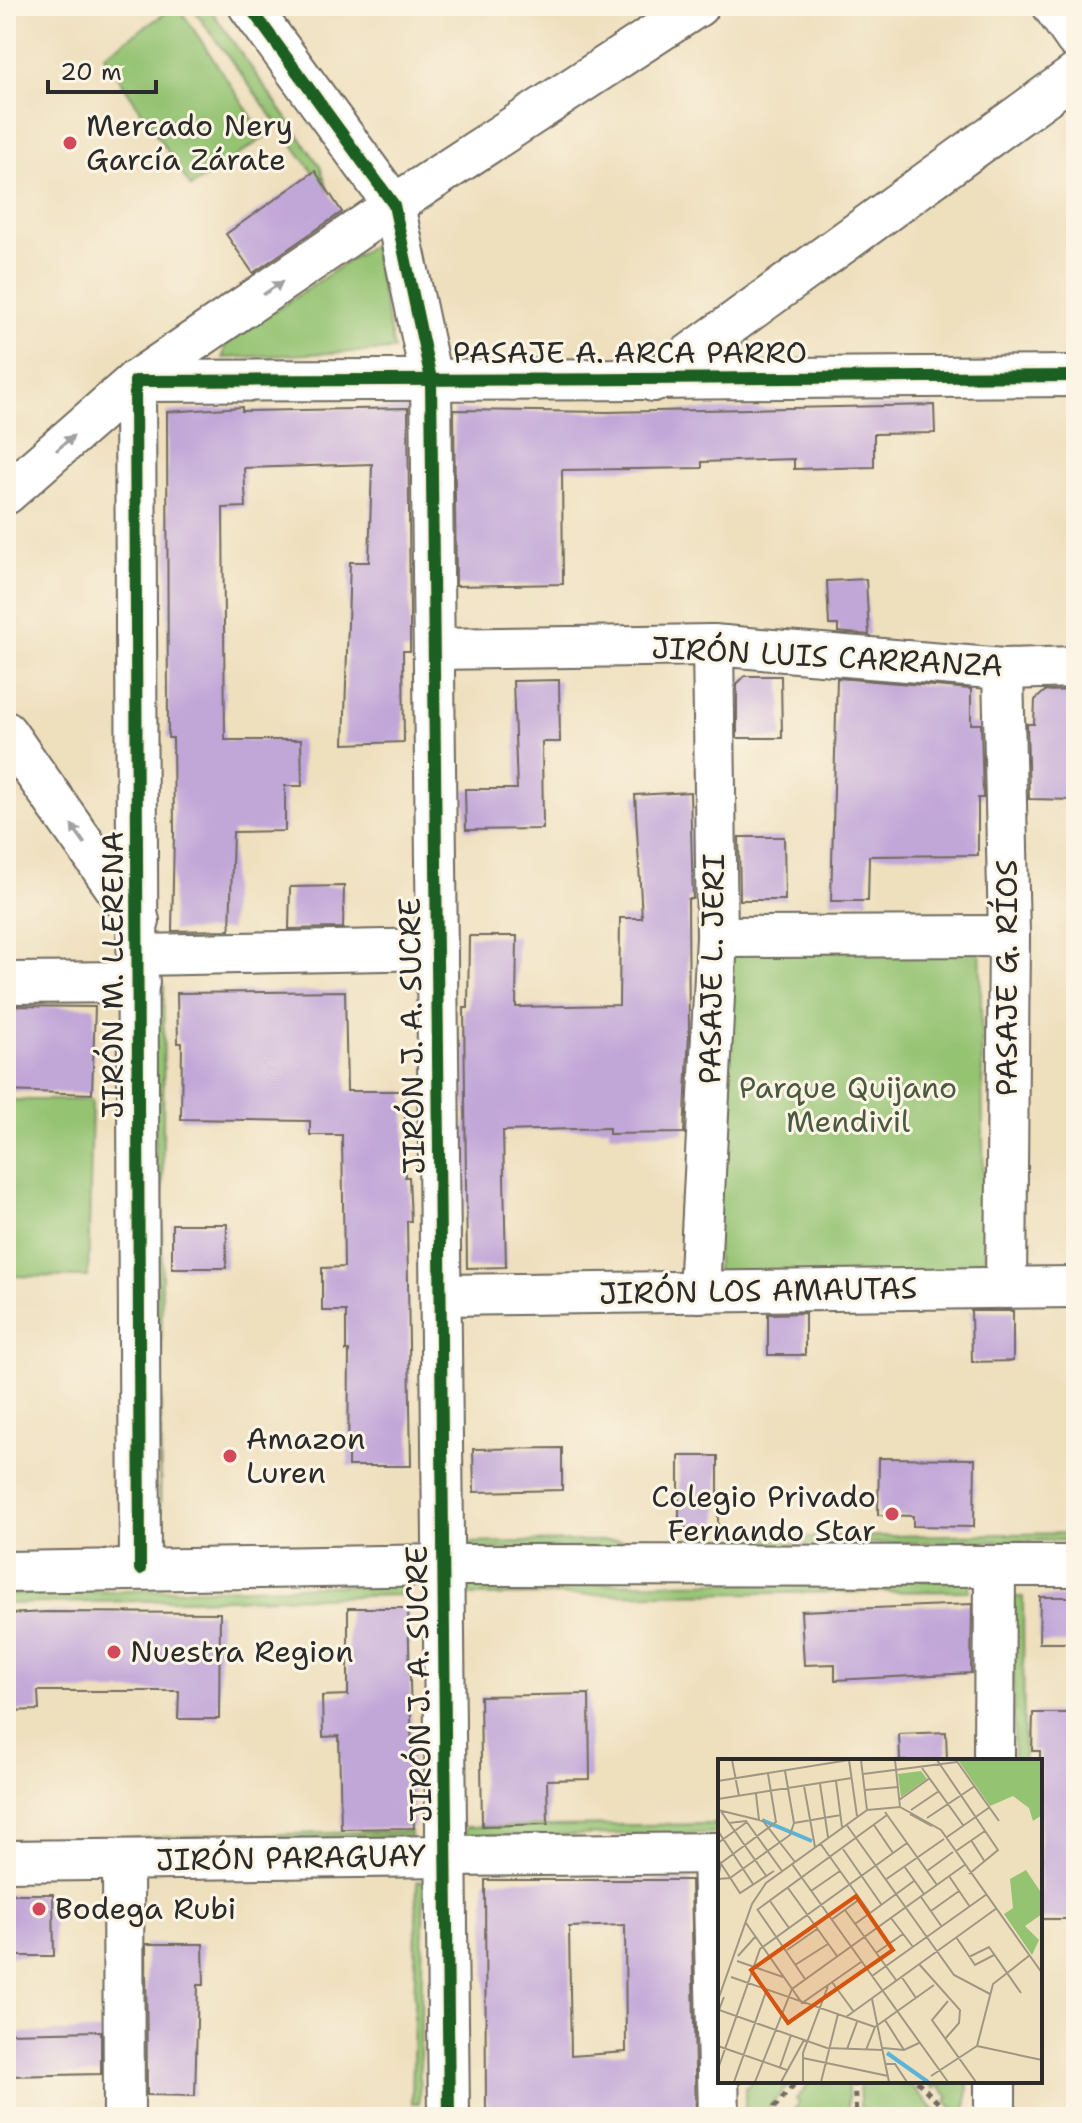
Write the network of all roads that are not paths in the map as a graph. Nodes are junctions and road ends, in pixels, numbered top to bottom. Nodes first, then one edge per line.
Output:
1 (249, 6) edge
2 (698, 6) edge
3 (1053, 6) edge
4 (656, 18) edge
5 (1076, 39) edge
6 (1076, 74) edge
7 (394, 205) junction
8 (1076, 376) edge
9 (431, 379) junction
10 (135, 381) junction
11 (653, 381) junction
12 (6, 494) edge
13 (713, 645) junction
14 (434, 649) junction
15 (1076, 667) edge
16 (1003, 669) junction
17 (6, 732) edge
18 (1009, 936) junction
19 (717, 937) junction
20 (437, 949) junction
21 (139, 953) junction
22 (6, 983) edge
23 (1076, 1287) edge
24 (1006, 1288) junction
25 (699, 1292) junction
26 (441, 1295) junction
27 (444, 1565) junction
28 (995, 1566) junction
29 (1076, 1566) edge
30 (140, 1569) junction
31 (6, 1572) edge
32 (994, 1759) edge
33 (716, 1853) edge
34 (447, 1856) junction
35 (123, 1860) junction
36 (6, 1861) edge
37 (718, 2029) edge
38 (719, 2083) edge
39 (995, 2083) edge
40 (124, 2117) edge
41 (449, 2117) edge
42 (719, 2117) edge
43 (995, 2117) edge

1 - 7 street, JIRÓN J. A. SUCRE
2 - 4 street
3 - 5 street
4 - 7 street
6 - 11 street
7 - 9 street, JIRÓN J. A. SUCRE
10 -> 7 street
8 - 11 street, PASAJE A. ARCA PARRO
9 - 10 street, PASAJE A. ARCA PARRO
9 - 11 street, PASAJE A. ARCA PARRO
9 - 14 street, JIRÓN J. A. SUCRE
12 -> 10 street
10 - 21 street, JIRÓN M. LLERENA
13 - 14 street, JIRÓN LUIS CARRANZA
13 - 16 street, JIRÓN LUIS CARRANZA
13 - 19 street, PASAJE L. JERI
14 - 20 street, JIRÓN J. A. SUCRE
15 - 16 street, JIRÓN LUIS CARRANZA
16 - 18 street, PASAJE G. RÍOS
21 -> 17 street
18 - 19 street
18 - 24 street, PASAJE G. RÍOS
19 - 25 street, PASAJE L. JERI
20 - 21 street
20 - 26 street, JIRÓN J. A. SUCRE
21 - 22 street
21 - 30 street, JIRÓN M. LLERENA
23 - 24 street, JIRÓN LOS AMAUTAS
24 - 25 street, JIRÓN LOS AMAUTAS
25 - 26 street, JIRÓN LOS AMAUTAS
26 - 27 street, JIRÓN J. A. SUCRE
27 - 28 street
27 - 30 street
27 - 34 street, JIRÓN J. A. SUCRE
28 - 29 street
28 - 32 street
30 - 31 street
33 - 34 street, JIRÓN PARAGUAY
33 - 37 street
34 - 35 street, JIRÓN PARAGUAY
34 - 41 street, JIRÓN J. A. SUCRE
35 - 36 street, JIRÓN PARAGUAY
35 - 40 street
38 - 42 street
39 - 43 street

